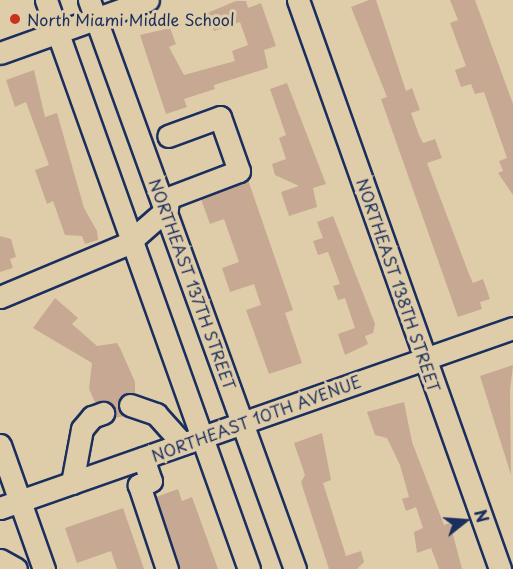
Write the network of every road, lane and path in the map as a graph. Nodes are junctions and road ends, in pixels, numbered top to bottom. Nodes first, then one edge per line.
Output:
1 (46, 0) edge
2 (148, 0) edge
3 (298, 0) edge
4 (93, 9) edge
5 (57, 32) junction
6 (0, 53) edge
7 (168, 136) dead end
8 (167, 209) junction
9 (133, 233) junction
10 (0, 297) edge
11 (513, 328) edge
12 (424, 358) junction
13 (130, 405) dead end
14 (103, 413) dead end
15 (243, 423) junction
16 (192, 441) junction
17 (0, 445) edge
18 (143, 458) junction
19 (72, 483) junction
20 (10, 505) edge
21 (0, 560) edge
22 (16, 569) edge
23 (44, 569) edge
24 (167, 569) edge
25 (249, 569) edge
26 (295, 569) edge
27 (500, 569) edge

1 - 5 street
2 - 4 street
3 - 12 street, NORTHEAST 138TH STREET
4 - 5 street
4 - 8 street, NORTHEAST 137TH STREET
5 - 6 street
5 - 9 street
7 - 8 street
8 - 9 street
8 - 15 street, NORTHEAST 137TH STREET
9 - 10 street
9 - 16 street
11 - 12 street, NORTHEAST 10TH AVENUE
12 - 15 street, NORTHEAST 10TH AVENUE
12 - 27 street, NORTHEAST 138TH STREET
13 - 16 street
14 - 19 street
15 - 16 street, NORTHEAST 10TH AVENUE
15 - 26 street, NORTHEAST 137TH STREET
16 - 18 street, NORTHEAST 10TH AVENUE
16 - 25 street
17 - 20 street
18 - 19 street, NORTHEAST 10TH AVENUE
18 - 24 street
19 - 20 street, NORTHEAST 10TH AVENUE
20 - 23 street
21 - 22 street

